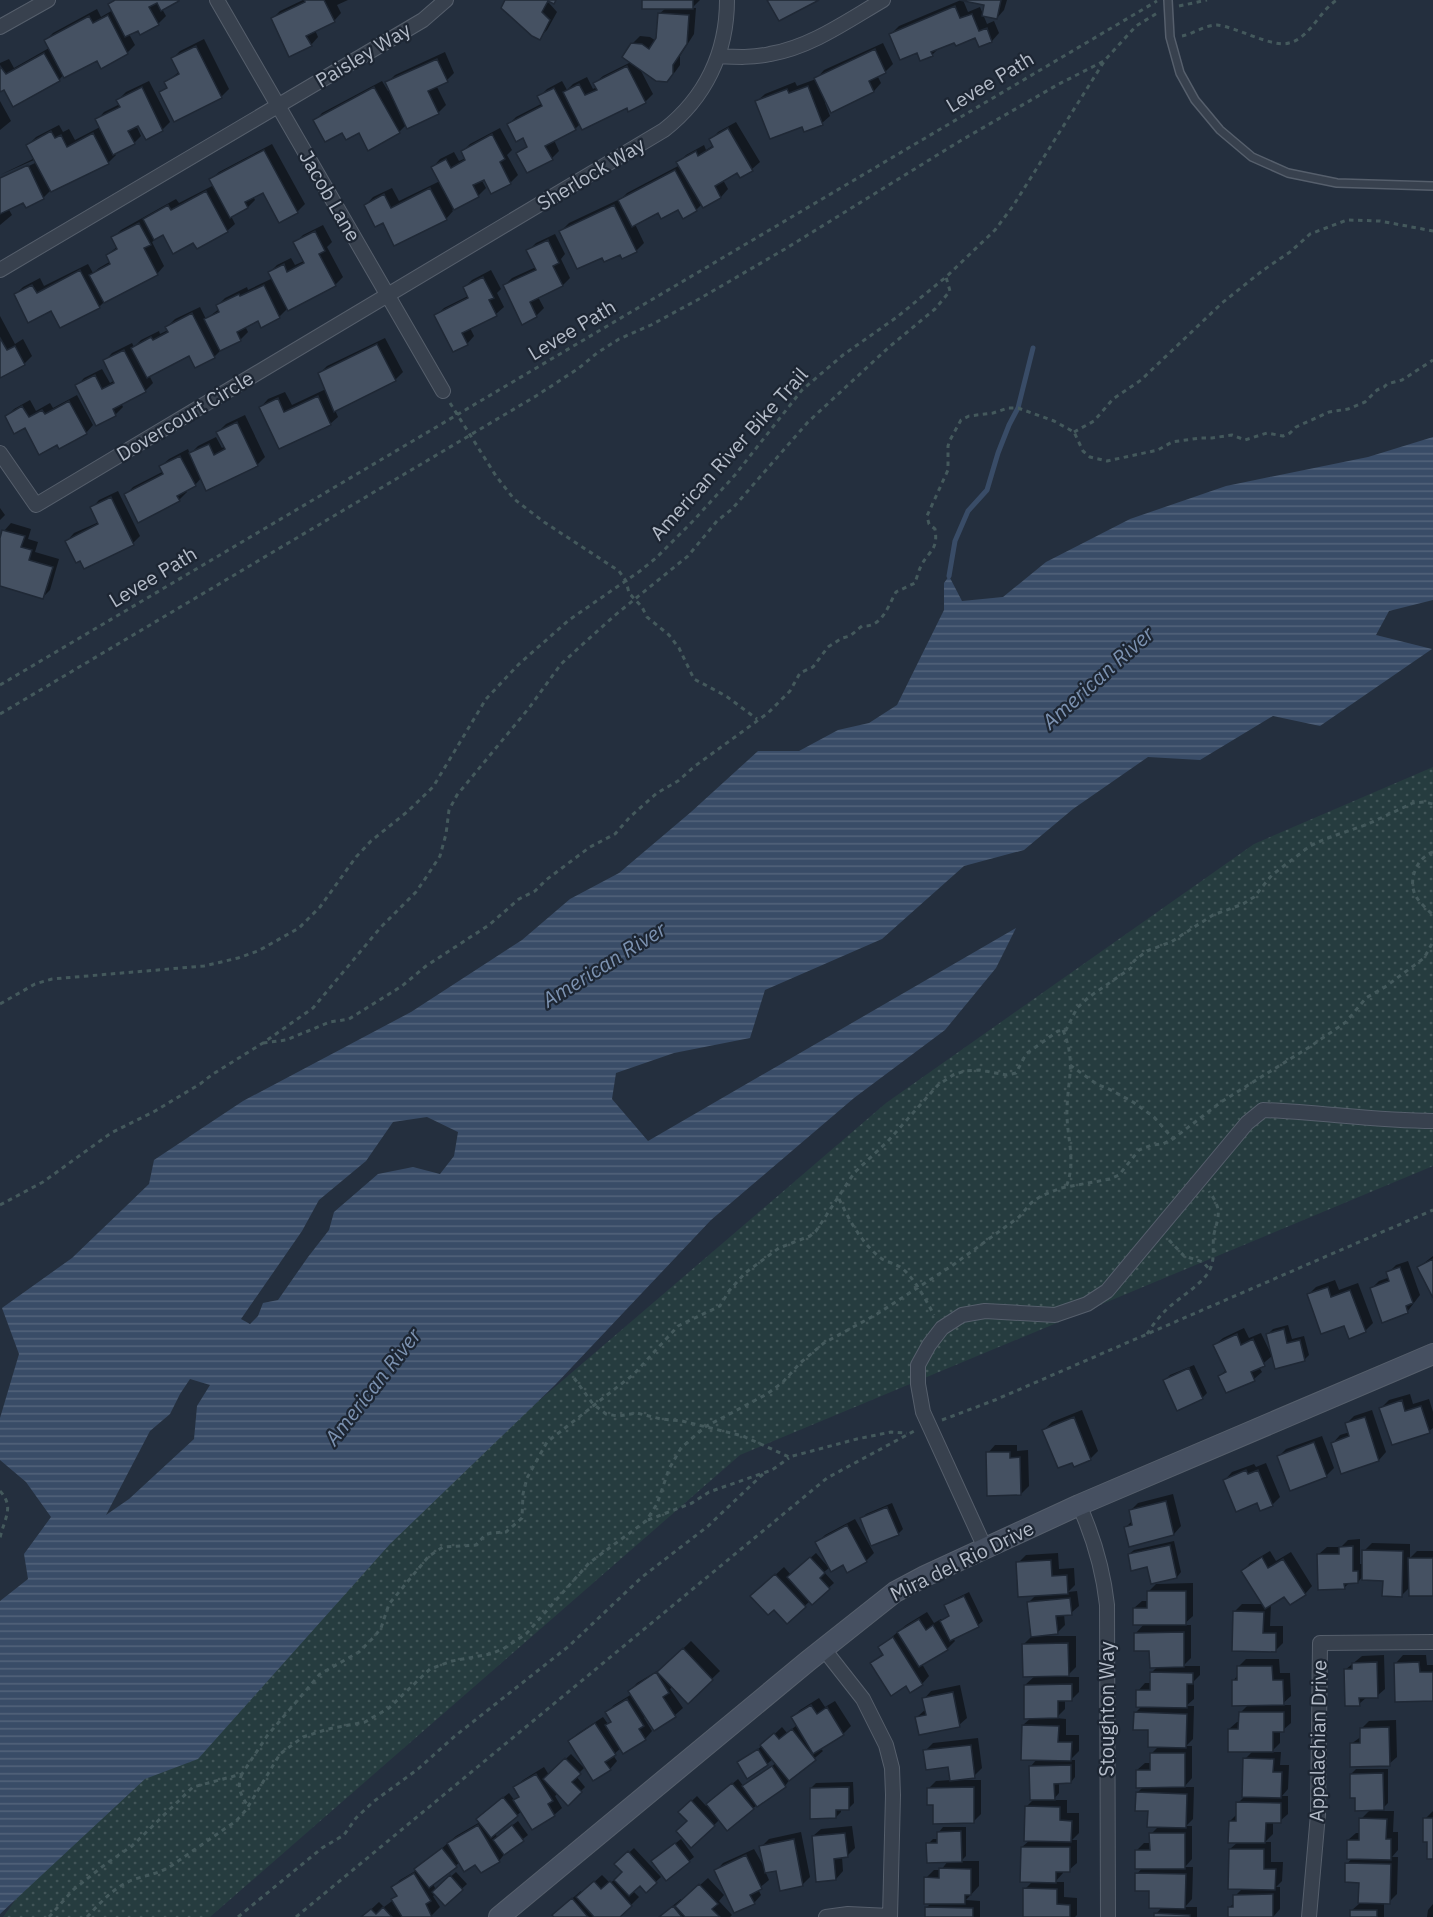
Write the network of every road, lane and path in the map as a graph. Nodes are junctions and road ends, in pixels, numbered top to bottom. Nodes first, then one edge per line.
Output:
1 (48, 0) edge
2 (217, 0) edge
3 (446, 0) edge
4 (727, 0) edge
5 (883, 0) edge
6 (1159, 0) edge
7 (1168, 0) edge
8 (1207, 0) edge
9 (1337, 0) edge
10 (1168, 9) junction
11 (0, 27) edge
12 (1170, 38) junction
13 (719, 56) junction
14 (1106, 60) junction
15 (278, 106) junction
16 (1433, 186) edge
17 (1433, 231) edge
18 (0, 270) edge
19 (946, 277) junction
20 (388, 295) junction
21 (1433, 360) edge
22 (443, 391) joint
23 (457, 415) junction
24 (1074, 432) junction
25 (470, 434) junction
26 (0, 453) edge
27 (626, 581) junction
28 (635, 600) junction
29 (0, 685) edge
30 (0, 714) edge
31 (757, 719) junction
32 (1433, 804) edge
33 (1433, 852) edge
34 (1433, 915) edge
35 (1433, 942) edge
36 (0, 1004) edge
37 (1063, 1030) junction
38 (263, 1043) junction
39 (1070, 1065) junction
40 (1433, 1121) edge
41 (1173, 1139) junction
42 (1199, 1180) junction
43 (1066, 1187) junction
44 (839, 1199) junction
45 (0, 1205) edge
46 (1433, 1210) edge
47 (1159, 1228) junction
48 (1210, 1270) junction
49 (917, 1288) junction
50 (942, 1328) junction
51 (1146, 1335) junction
52 (1433, 1354) edge
53 (574, 1378) dead end
54 (594, 1404) junction
55 (930, 1425) junction
56 (705, 1427) junction
57 (910, 1433) junction
58 (789, 1457) junction
59 (763, 1474) junction
60 (0, 1491) edge
61 (1079, 1505) junction
62 (646, 1521) junction
63 (0, 1538) edge
64 (985, 1548) junction
65 (1433, 1642) edge
66 (823, 1648) junction
67 (242, 1774) junction
68 (248, 1806) junction
69 (890, 1916) edge
70 (49, 1917) edge
71 (87, 1917) edge
72 (238, 1917) edge
73 (296, 1917) edge
74 (499, 1917) edge
75 (826, 1917) edge
76 (1108, 1917) edge
77 (1309, 1917) edge

1 - 11 street
2 - 15 street, Jacob Lane
3 - 15 street, Paisley Way
4 - 13 street, Sherlock Way
5 - 13 street
6 - 23 path, Levee Path
7 - 10 lane
8 - 10 path, American River Bike Trail
9 - 12 path
10 - 12 lane
10 - 14 path, American River Bike Trail
12 - 16 lane
13 - 20 street, Sherlock Way
14 - 19 path, American River Bike Trail
14 - 25 path
15 - 18 street
15 - 20 street, Jacob Lane
17 - 24 path
19 - 27 path, American River Bike Trail
19 - 28 path
20 - 22 street, Jacob Lane
20 - 26 street, Dovercourt Circle
21 - 24 path
22 - 23 path
23 - 25 path
23 - 29 path, Levee Path
24 - 31 path
25 - 27 path
25 - 30 path
27 - 28 path
27 - 36 path, American River Bike Trail
28 - 31 path
28 - 38 path
31 - 38 path
32 - 37 path
33 - 34 path
35 - 41 path
37 - 39 path
37 - 44 path
38 - 45 path
39 - 41 path
39 - 43 path
40 - 42 street
41 - 43 path
42 - 47 street
42 - 48 path
43 - 49 path
44 - 49 path
44 - 54 path
46 - 51 path
47 - 48 path
47 - 50 street
48 - 51 path
49 - 50 path
49 - 56 path
50 - 55 street
51 - 55 path
52 - 61 street, Mira del Rio Drive
53 - 54 path
54 - 56 path
54 - 67 path
55 - 57 path
55 - 64 street
56 - 58 path
56 - 62 path
57 - 58 path
57 - 73 path
58 - 59 path
59 - 62 path
59 - 72 path
60 - 63 path
61 - 64 street, Mira del Rio Drive
61 - 76 street, Stoughton Way
62 - 68 path
64 - 66 street, Mira del Rio Drive
65 - 77 street, Appalachian Drive
66 - 69 street
66 - 74 street, Mira del Rio Drive
67 - 68 path
67 - 70 path
68 - 71 path
69 - 75 street

